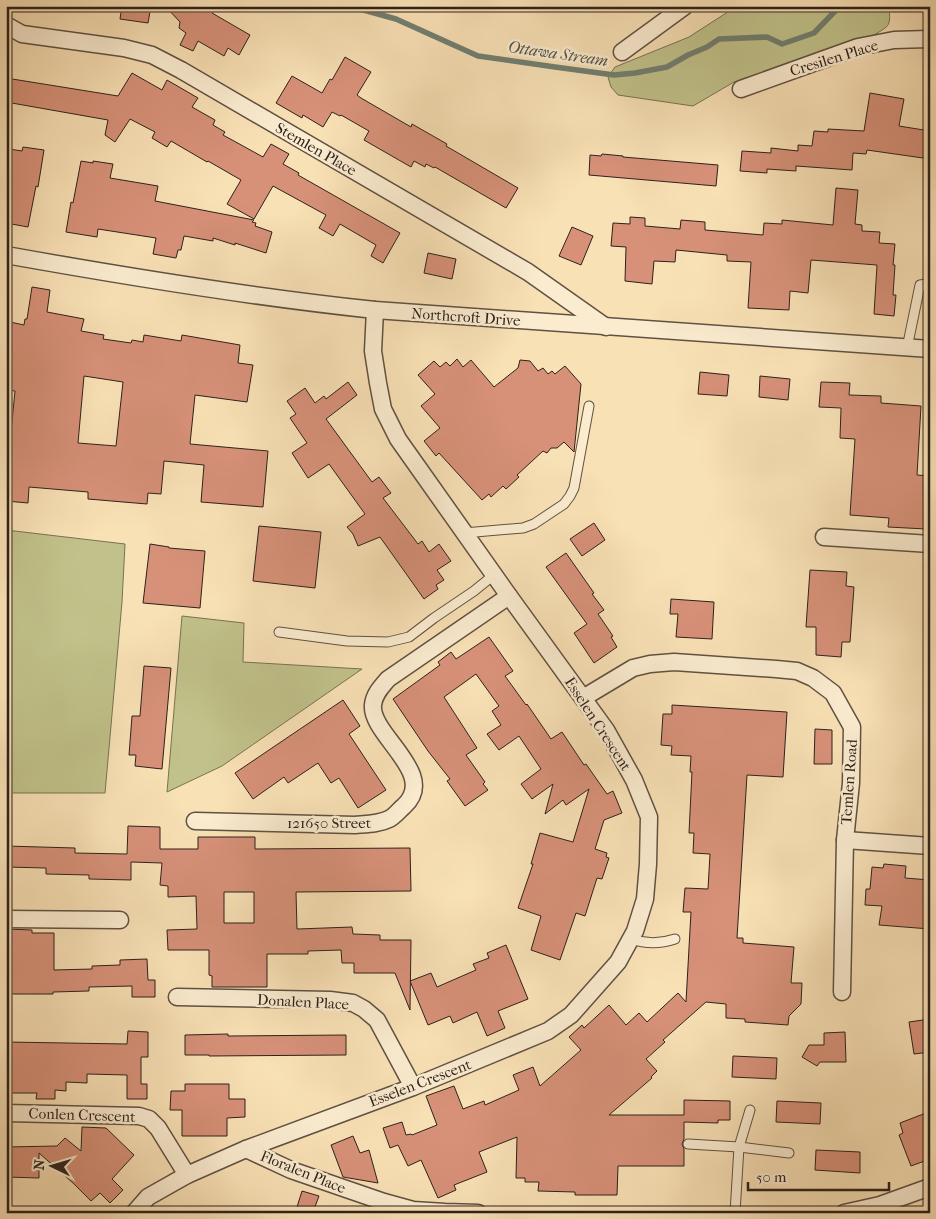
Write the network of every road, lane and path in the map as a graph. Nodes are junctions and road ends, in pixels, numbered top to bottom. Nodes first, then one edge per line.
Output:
1 (685, 6) edge
2 (6, 25) edge
3 (930, 40) edge
4 (622, 52) dead end
5 (741, 89) dead end
6 (6, 255) edge
7 (930, 284) edge
8 (375, 310) junction
9 (606, 326) junction
10 (907, 348) junction
11 (930, 349) edge
12 (589, 406) dead end
13 (464, 533) junction
14 (824, 537) dead end
15 (930, 544) edge
16 (495, 574) junction
17 (509, 596) junction
18 (279, 632) dead end
19 (583, 698) junction
20 (195, 821) dead end
21 (845, 840) junction
22 (930, 846) edge
23 (6, 919) edge
24 (120, 920) dead end
25 (631, 939) junction
26 (675, 939) dead end
27 (842, 992) dead end
28 (177, 997) dead end
29 (413, 1087) junction
30 (750, 1110) dead end
31 (6, 1113) edge
32 (688, 1144) dead end
33 (739, 1147) junction
34 (246, 1149) junction
35 (789, 1153) dead end
36 (187, 1175) junction
37 (930, 1187) edge
38 (134, 1213) edge
39 (478, 1213) edge
40 (735, 1213) edge
41 (844, 1213) edge

1 - 4 street
2 - 9 street, Stemlen Place
3 - 5 street, Cresilen Place
6 - 8 street, Northcroft Drive
7 - 10 lane
8 - 9 street, Northcroft Drive
8 - 13 street, Esselen Crescent
9 - 10 street, Northcroft Drive
10 - 11 street, Northcroft Drive
12 - 13 lane
13 - 16 street, Esselen Crescent
14 - 15 street
16 - 17 street, Esselen Crescent
16 - 18 lane
17 - 19 street, Esselen Crescent
17 - 20 street, 121650 Street
19 - 21 street, Temlen Road
19 - 25 street, Esselen Crescent
21 - 22 street
21 - 27 street, Temlen Road
23 - 24 street
25 - 26 lane
25 - 29 street, Esselen Crescent
28 - 29 street, Donalen Place
29 - 34 street, Esselen Crescent
30 - 33 lane
31 - 36 street, Conlen Crescent
32 - 33 lane
33 - 35 lane
33 - 40 lane
34 - 36 street, Esselen Crescent
34 - 39 street, Floralen Place
36 - 38 street, Esselen Crescent
37 - 41 street

